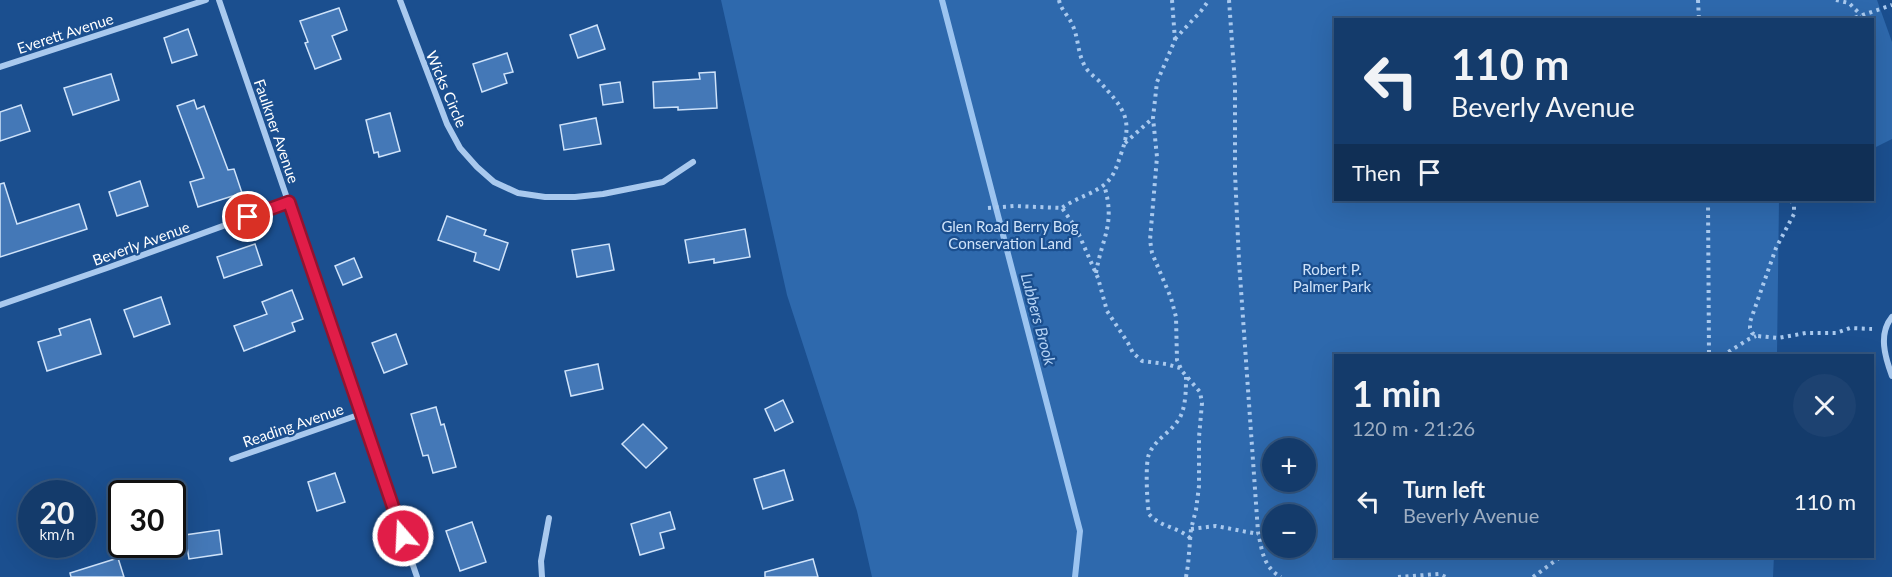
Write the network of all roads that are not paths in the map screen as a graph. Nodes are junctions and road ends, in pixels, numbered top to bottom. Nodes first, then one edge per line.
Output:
1 (206, 0) edge
2 (219, 0) edge
3 (400, 0) edge
4 (0, 67) edge
5 (693, 162) dead end
6 (289, 202) junction
7 (0, 305) edge
8 (1890, 319) edge
9 (1892, 376) edge
10 (361, 414) junction
11 (232, 459) dead end
12 (549, 519) dead end
13 (417, 577) edge
14 (542, 577) edge

1 - 4 street, Everett Avenue
2 - 6 street, Faulkner Avenue
3 - 5 street, Wicks Circle
6 - 7 street, Beverly Avenue
6 - 10 street, Faulkner Avenue
8 - 9 street
10 - 11 street, Reading Avenue
10 - 13 street, Faulkner Avenue
12 - 14 street

